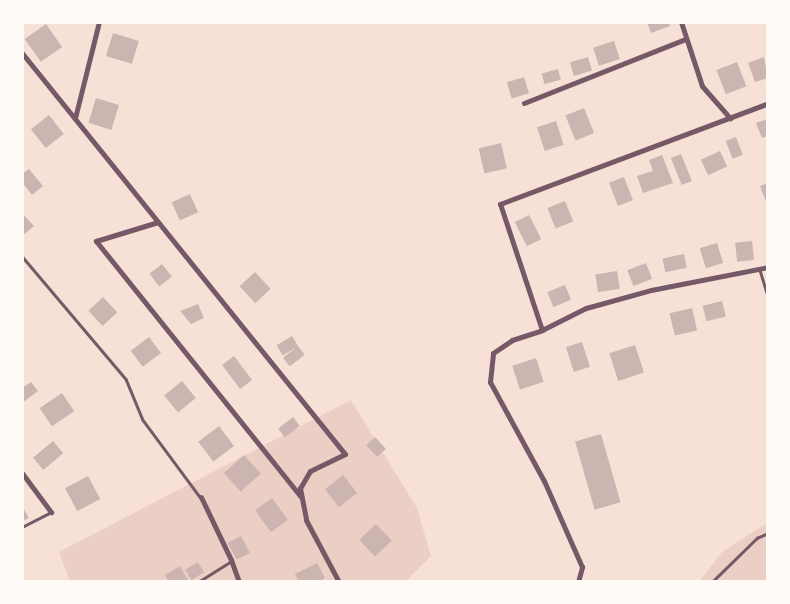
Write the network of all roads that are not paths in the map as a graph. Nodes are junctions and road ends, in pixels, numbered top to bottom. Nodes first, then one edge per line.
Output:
1 (99, 22) edge
2 (681, 22) edge
3 (686, 39) junction
4 (22, 53) edge
5 (524, 103) dead end
6 (768, 103) edge
7 (76, 118) junction
8 (730, 118) junction
9 (158, 222) junction
10 (22, 256) edge
11 (768, 267) edge
12 (760, 268) junction
13 (768, 297) edge
14 (542, 330) junction
15 (22, 473) edge
16 (201, 497) joint
17 (302, 498) junction
18 (52, 512) joint
19 (22, 527) edge
20 (768, 533) edge
21 (231, 560) junction
22 (198, 582) edge
23 (238, 582) edge
24 (338, 582) edge
25 (578, 582) edge
26 (712, 582) edge

1 - 7 street
2 - 3 street
3 - 5 street
3 - 8 street
4 - 7 street
6 - 8 street
7 - 9 street
8 - 14 street
9 - 17 street
9 - 17 street
10 - 16 lane
11 - 12 street
12 - 13 lane
12 - 14 street
14 - 25 street
15 - 18 street
16 - 21 street
17 - 24 street
18 - 19 lane
20 - 26 lane
21 - 22 lane
21 - 23 street

